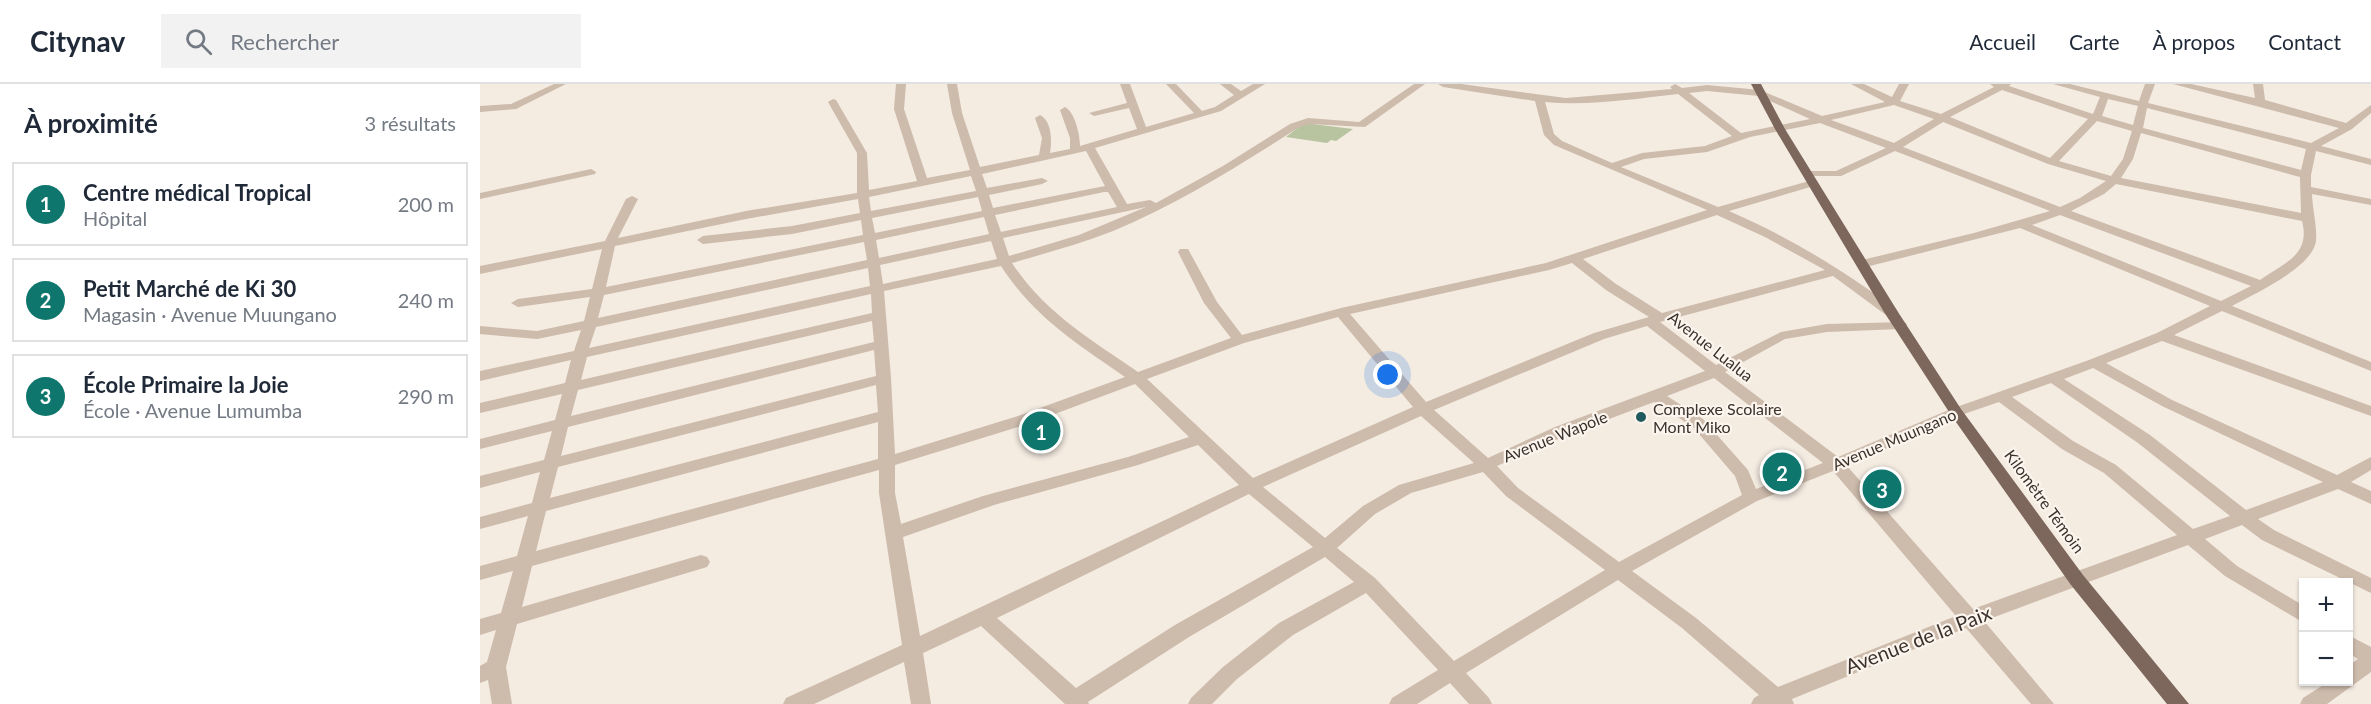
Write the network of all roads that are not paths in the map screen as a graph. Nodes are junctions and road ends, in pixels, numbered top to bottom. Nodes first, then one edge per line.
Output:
1 (561, 84) edge
2 (901, 84) edge
3 (952, 84) edge
4 (1125, 84) edge
5 (1170, 84) edge
6 (1226, 84) edge
7 (1260, 84) edge
8 (1420, 84) edge
9 (1443, 84) edge
10 (1856, 84) edge
11 (1904, 84) edge
12 (2058, 84) edge
13 (2150, 84) edge
14 (2178, 84) edge
15 (2258, 84) edge
16 (2002, 85) edge
17 (2073, 85) edge
18 (1674, 87) edge
19 (1760, 91) edge
20 (2102, 91) edge
21 (1242, 96) junction
22 (1539, 99) junction
23 (833, 102) dead end
24 (1894, 102) junction
25 (2260, 102) junction
26 (2141, 104) junction
27 (1134, 108) junction
28 (2371, 108) edge
29 (480, 109) edge
30 (1065, 110) dead end
31 (1148, 110) dead end
32 (1094, 113) dead end
33 (1201, 115) junction
34 (2094, 117) junction
35 (1040, 118) dead end
36 (1942, 118) junction
37 (1817, 120) junction
38 (2348, 127) junction
39 (1780, 129) junction
40 (2138, 129) junction
41 (1143, 131) junction
42 (1739, 137) junction
43 (1089, 147) junction
44 (2312, 147) junction
45 (1894, 148) junction
46 (1075, 150) junction
47 (1039, 158) junction
48 (2052, 162) junction
49 (2371, 162) edge
50 (1611, 167) junction
51 (976, 171) junction
52 (591, 172) dead end
53 (1810, 179) junction
54 (2113, 180) junction
55 (1042, 181) junction
56 (2305, 182) junction
57 (923, 183) junction
58 (1112, 189) junction
59 (982, 193) junction
60 (863, 195) junction
61 (480, 196) edge
62 (632, 199) dead end
63 (1169, 199) junction
64 (1050, 200) junction
65 (2371, 202) edge
66 (1124, 208) junction
67 (1717, 211) junction
68 (2058, 211) junction
69 (989, 213) junction
70 (866, 216) junction
71 (2307, 218) junction
72 (1061, 222) junction
73 (2020, 224) junction
74 (996, 235) junction
75 (869, 238) junction
76 (703, 240) dead end
77 (1070, 243) junction
78 (609, 244) junction
79 (1184, 252) dead end
80 (1574, 258) junction
81 (873, 261) junction
82 (1004, 261) junction
83 (1862, 264) junction
84 (480, 270) edge
85 (1836, 271) junction
86 (2262, 285) junction
87 (877, 288) junction
88 (599, 290) junction
89 (518, 303) dead end
90 (2220, 307) junction
91 (1341, 312) junction
92 (879, 315) junction
93 (1896, 318) junction
94 (1655, 320) junction
95 (590, 323) junction
96 (480, 330) edge
97 (2162, 336) junction
98 (1239, 340) junction
99 (881, 344) junction
100 (580, 355) junction
101 (2094, 363) junction
102 (2371, 367) edge
103 (1714, 373) junction
104 (480, 376) edge
105 (884, 378) junction
106 (2053, 378) junction
107 (1138, 379) junction
108 (571, 386) junction
109 (1656, 396) junction
110 (2001, 396) junction
111 (480, 408) edge
112 (1423, 409) junction
113 (2371, 411) edge
114 (1956, 412) junction
115 (886, 415) junction
116 (561, 424) junction
117 (1202, 438) junction
118 (480, 444) edge
119 (887, 462) junction
120 (2371, 463) edge
121 (1836, 464) junction
122 (550, 465) junction
123 (1486, 465) junction
124 (480, 482) edge
125 (2337, 482) junction
126 (1251, 486) junction
127 (1751, 497) junction
128 (2371, 498) edge
129 (539, 507) junction
130 (2244, 518) junction
131 (480, 523) edge
132 (894, 533) junction
133 (2191, 538) junction
134 (1324, 549) junction
135 (525, 561) junction
136 (701, 562) dead end
137 (1618, 571) junction
138 (480, 573) edge
139 (2077, 580) junction
140 (1368, 583) junction
141 (2371, 586) edge
142 (2299, 613) edge
143 (983, 616) junction
144 (1971, 618) junction
145 (509, 620) junction
146 (480, 627) edge
147 (2353, 646) edge
148 (912, 648) junction
149 (2371, 657) edge
150 (2371, 662) edge
151 (488, 671) edge
152 (1453, 672) junction
153 (2353, 675) edge
154 (2337, 686) edge
155 (1773, 701) edge
156 (1077, 702) edge
157 (502, 704) edge
158 (793, 704) edge
159 (921, 704) edge
160 (1198, 704) edge
161 (1399, 704) edge
162 (1482, 704) edge
163 (2044, 704) edge
164 (2179, 704) edge
165 (2310, 704) edge

1 - 29 street
2 - 57 street
3 - 51 street
4 - 27 street
5 - 33 street
6 - 21 street
7 - 21 street
8 - 63 street
9 - 22 street
10 - 24 street
11 - 24 street
12 - 17 street
13 - 26 street
14 - 25 street
15 - 25 street
16 - 34 street
16 - 36 street
17 - 20 street
18 - 19 street
18 - 22 street
18 - 42 street
19 - 37 street
19 - 39 main road, Kilomètre Témoin
20 - 26 street
20 - 34 street
21 - 33 street
22 - 50 street
23 - 60 street
24 - 36 street
24 - 37 street
25 - 38 street
26 - 40 street
26 - 44 street
27 - 31 street
27 - 32 street
27 - 41 street
28 - 38 street
30 - 46 street
33 - 41 street
34 - 40 street
34 - 48 street
35 - 47 street
36 - 45 street
36 - 48 street
37 - 39 street
37 - 45 street
38 - 44 street
39 - 42 street
39 - 53 main road, Kilomètre Témoin
40 - 54 street
40 - 56 street
41 - 43 street
42 - 50 street
43 - 46 street
43 - 58 street
44 - 49 street
44 - 56 street, Avenue Muungano
45 - 53 street
45 - 68 street
46 - 47 street
47 - 51 street
47 - 55 street
48 - 54 street
50 - 67 street
51 - 57 street
51 - 59 street
52 - 61 street
53 - 67 street
53 - 83 main road, Kilomètre Témoin
54 - 68 street
54 - 71 street
55 - 59 street
55 - 64 street
56 - 65 street
56 - 71 street, Avenue Muungano
57 - 60 street
58 - 64 street
58 - 66 street
59 - 69 street
59 - 70 street
60 - 70 street
60 - 78 street
62 - 78 street
63 - 66 street
63 - 77 street
64 - 69 street
64 - 72 street
66 - 72 street
67 - 80 street
67 - 85 street
68 - 73 street
68 - 86 street
69 - 74 street
69 - 75 street
70 - 75 street
70 - 76 street
71 - 86 street, Avenue Muungano
72 - 74 street
72 - 77 street
73 - 83 street
73 - 90 street
74 - 81 street
74 - 82 street
75 - 81 street
75 - 88 street
77 - 82 street
78 - 84 street
78 - 88 street
79 - 98 street
80 - 91 street
80 - 94 street, Avenue Lualua
81 - 87 street
81 - 95 street
82 - 87 street
82 - 107 street
83 - 93 main road, Kilomètre Témoin
85 - 93 street
85 - 94 street
86 - 90 street, Avenue Muungano
87 - 92 street
87 - 100 street
88 - 89 street
88 - 95 street
90 - 97 street, Avenue Muungano
90 - 102 street
91 - 98 street
91 - 112 street
92 - 99 street
92 - 108 street
93 - 103 street, Avenue Wapole
93 - 114 main road, Kilomètre Témoin
94 - 103 street, Avenue Lualua
94 - 112 street
95 - 96 street
95 - 100 street
97 - 101 street, Avenue Muungano
97 - 113 street
98 - 107 street
99 - 105 street
99 - 116 street
100 - 104 street
100 - 108 street
101 - 106 street, Avenue Muungano
101 - 125 street
103 - 109 street, Avenue Wapole
103 - 121 street, Avenue Lualua
105 - 115 street
105 - 122 street
106 - 110 street, Avenue Muungano
106 - 130 street
107 - 117 street
107 - 119 street
108 - 111 street
108 - 116 street
109 - 123 street, Avenue Wapole
109 - 127 street
110 - 114 street, Avenue Muungano
110 - 133 street
112 - 123 street
112 - 126 street
114 - 121 street, Avenue Muungano
114 - 139 main road, Kilomètre Témoin
115 - 119 street
115 - 129 street
116 - 118 street
116 - 122 street
117 - 126 street
117 - 132 street
119 - 132 street
119 - 135 street
120 - 125 street, Avenue de la Paix
121 - 127 street, Avenue Muungano
121 - 144 street, Avenue Lualua
122 - 124 street
122 - 129 street
123 - 134 street, Avenue Wapole
123 - 137 street
125 - 128 street
125 - 130 street, Avenue de la Paix
126 - 134 street
126 - 143 street
127 - 137 street, Avenue Muungano
129 - 131 street
129 - 135 street
130 - 133 street, Avenue de la Paix
130 - 141 street
132 - 148 street
133 - 139 street, Avenue de la Paix
133 - 142 street
134 - 140 street
134 - 156 street, Avenue Wapole
135 - 138 street
135 - 145 street
136 - 145 street
137 - 152 street, Avenue Muungano
137 - 155 street
139 - 144 street, Avenue de la Paix
139 - 164 main road, Kilomètre Témoin
140 - 152 street
140 - 160 street
143 - 148 street
143 - 156 street
144 - 155 street, Avenue de la Paix
144 - 163 street, Avenue Lualua
145 - 146 street
145 - 151 street
147 - 149 street
148 - 158 street
148 - 159 street
150 - 153 street
151 - 157 street
152 - 161 street, Avenue Muungano
152 - 162 street
154 - 165 street

